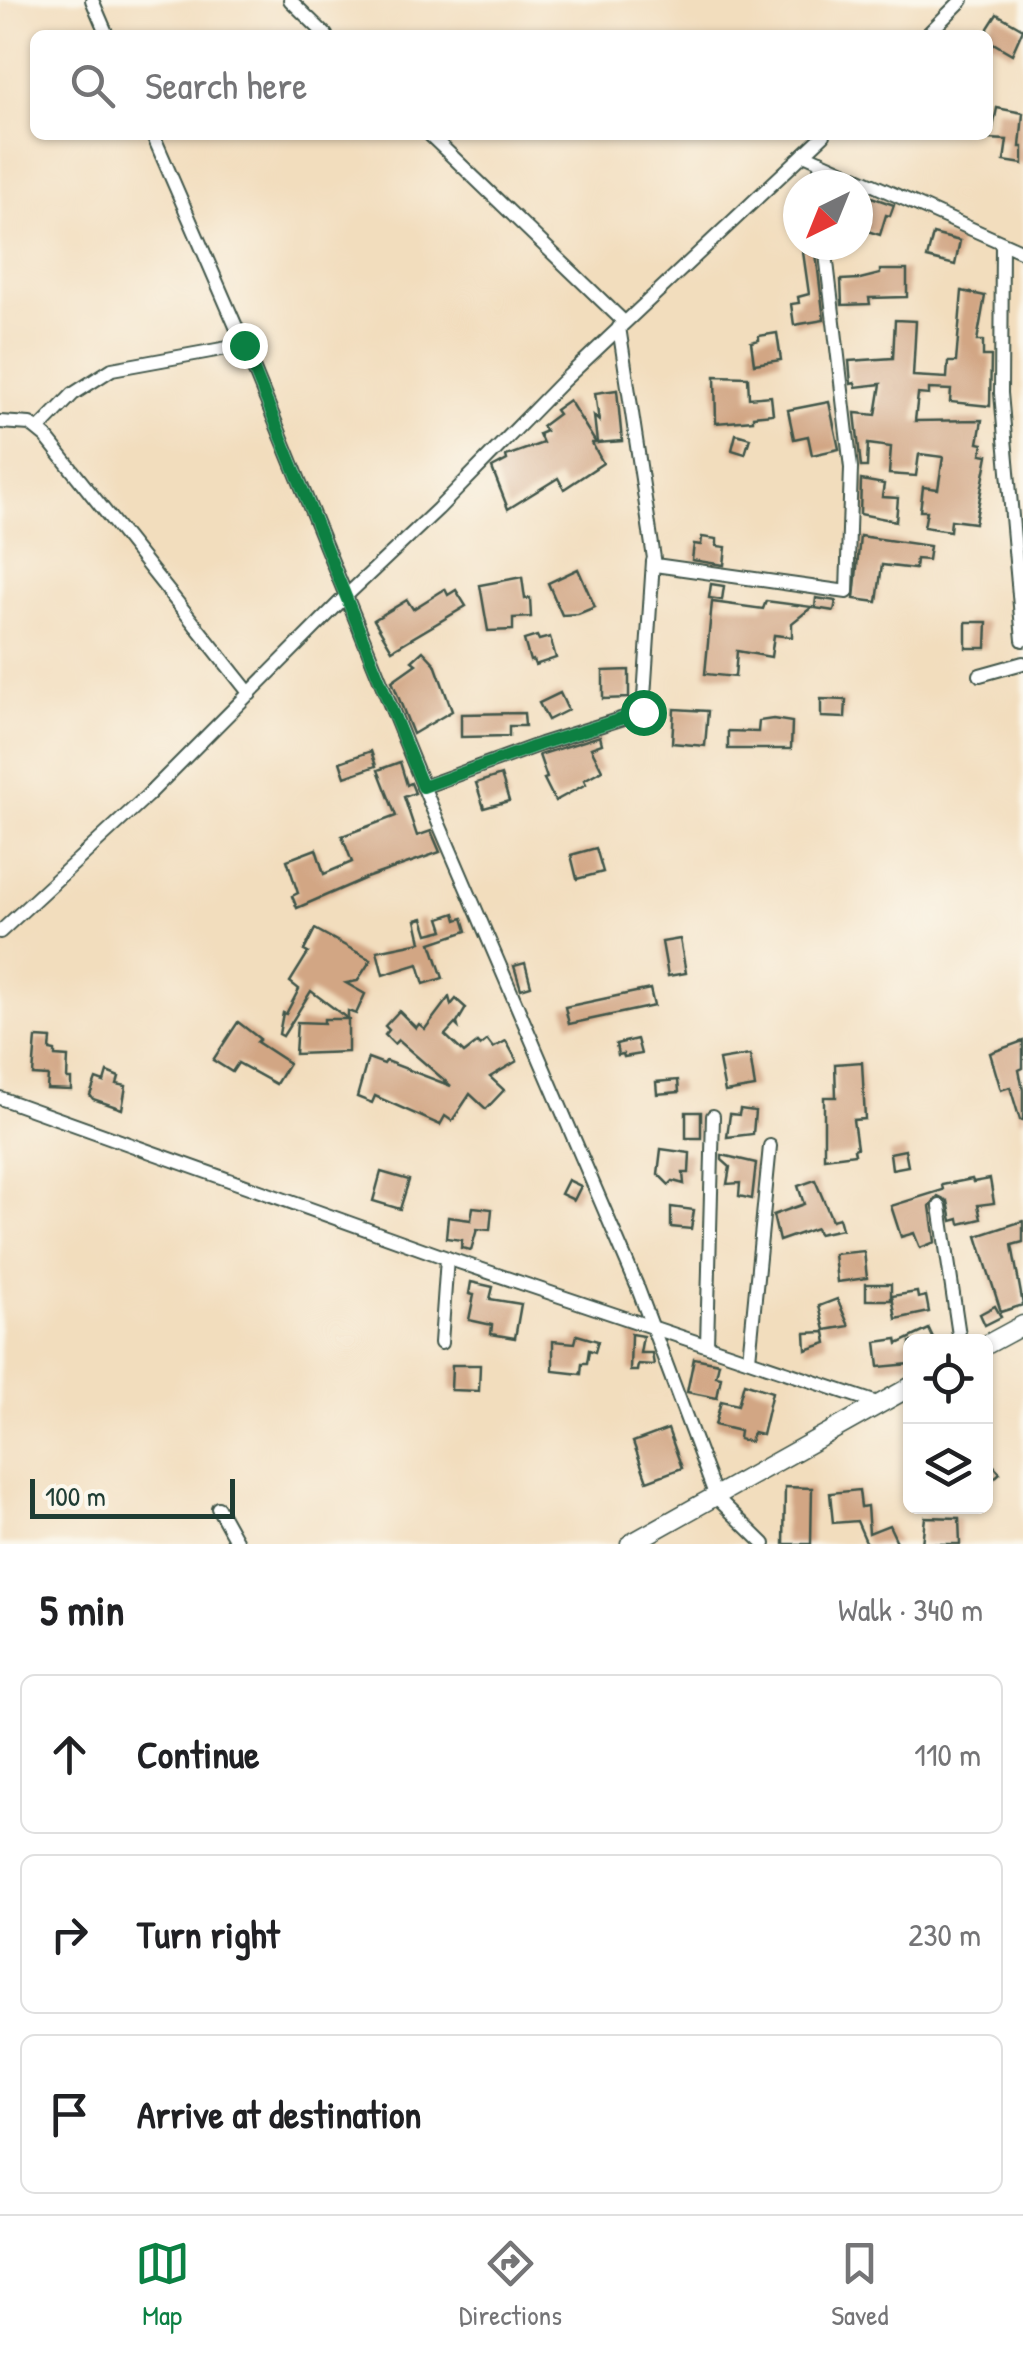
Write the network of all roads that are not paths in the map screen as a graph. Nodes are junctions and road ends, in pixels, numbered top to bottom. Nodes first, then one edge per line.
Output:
1 (92, 0) edge
2 (290, 0) edge
3 (962, 0) edge
4 (105, 30) edge
5 (321, 30) edge
6 (932, 30) edge
7 (155, 140) edge
8 (435, 140) edge
9 (819, 140) edge
10 (804, 154) junction
11 (820, 161) junction
12 (821, 170) edge
13 (1002, 243) junction
14 (1023, 252) edge
15 (827, 260) edge
16 (622, 324) junction
17 (244, 345) junction
18 (0, 422) edge
19 (39, 429) junction
20 (653, 561) junction
21 (346, 596) junction
22 (1023, 640) edge
23 (1023, 663) edge
24 (980, 675) dead end
25 (250, 694) junction
26 (423, 787) junction
27 (0, 932) edge
28 (0, 1098) edge
29 (714, 1116) dead end
30 (770, 1146) dead end
31 (940, 1206) dead end
32 (447, 1258) junction
33 (652, 1325) junction
34 (1023, 1325) edge
35 (959, 1334) edge
36 (993, 1342) edge
37 (440, 1343) dead end
38 (708, 1345) junction
39 (749, 1360) junction
40 (903, 1391) edge
41 (880, 1404) junction
42 (716, 1497) junction
43 (218, 1508) dead end
44 (238, 1544) edge
45 (630, 1544) edge
46 (764, 1544) edge

1 - 4 street
2 - 5 street
3 - 6 street
7 - 17 street
8 - 16 street
9 - 10 street
10 - 11 street
10 - 16 street
11 - 12 street
11 - 13 street
13 - 14 street
13 - 22 street
15 - 20 street
16 - 20 street
16 - 21 street
17 - 19 street
17 - 21 street
18 - 19 street
19 - 25 street
20 - 26 street
21 - 25 street
21 - 26 street
23 - 24 street
25 - 27 street
26 - 33 street
28 - 32 street
29 - 38 street
30 - 39 street
31 - 35 street
32 - 33 street
32 - 37 street
33 - 38 street
33 - 42 street
34 - 36 street
38 - 39 street
39 - 41 street
40 - 41 street
41 - 42 street
42 - 45 street
42 - 46 street
43 - 44 street

